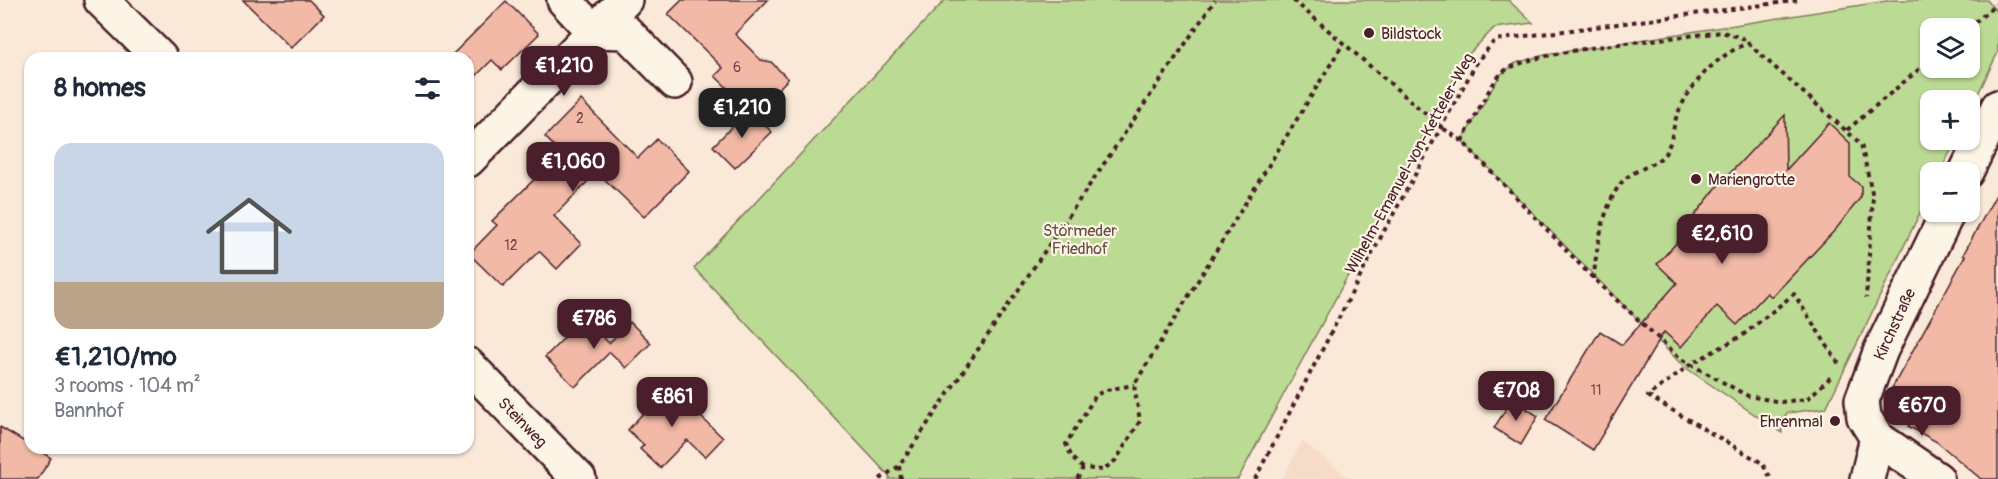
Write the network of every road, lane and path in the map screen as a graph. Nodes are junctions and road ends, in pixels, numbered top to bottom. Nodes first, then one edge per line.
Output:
1 (100, 0) edge
2 (564, 0) edge
3 (625, 0) edge
4 (1215, 0) edge
5 (1293, 0) edge
6 (1801, 0) edge
7 (1998, 3) edge
8 (1980, 18) edge
9 (593, 31) junction
10 (1750, 42) junction
11 (1343, 44) junction
12 (154, 52) edge
13 (1920, 68) edge
14 (675, 82) dead end
15 (1998, 107) edge
16 (1441, 127) junction
17 (1847, 130) junction
18 (1462, 141) junction
19 (474, 154) edge
20 (1971, 162) edge
21 (1943, 222) edge
22 (1594, 279) junction
23 (1865, 307) dead end
24 (1845, 357) dead end
25 (1690, 364) junction
26 (1840, 366) junction
27 (474, 371) edge
28 (1867, 385) junction
29 (1134, 386) junction
30 (1877, 438) junction
31 (899, 466) junction
32 (1083, 468) junction
33 (1770, 477) dead end
34 (579, 479) edge
35 (880, 479) edge
36 (901, 479) edge
37 (1077, 479) edge
38 (1255, 479) edge
39 (1866, 479) edge
40 (1937, 479) edge

1 - 12 street
2 - 9 street
3 - 9 street
4 - 31 path
5 - 11 path
6 - 16 path, Wilhelm-Emanuel-von-Ketteler-Weg
7 - 8 path
9 - 14 street
9 - 19 street
10 - 17 path
10 - 18 path
10 - 22 path
11 - 16 path
11 - 29 path
13 - 17 path
15 - 20 street
16 - 18 path
16 - 38 path, Wilhelm-Emanuel-von-Ketteler-Weg
17 - 23 path
18 - 22 path
21 - 28 street, Kirchstraße
22 - 25 path
24 - 26 path
25 - 26 path
25 - 26 path
25 - 33 path
26 - 28 path
27 - 34 street, Steinweg
28 - 30 street, Kirchstraße
29 - 32 path
29 - 32 path
30 - 39 street
30 - 40 street, Kirchstraße
31 - 35 path
31 - 36 path
32 - 37 path

